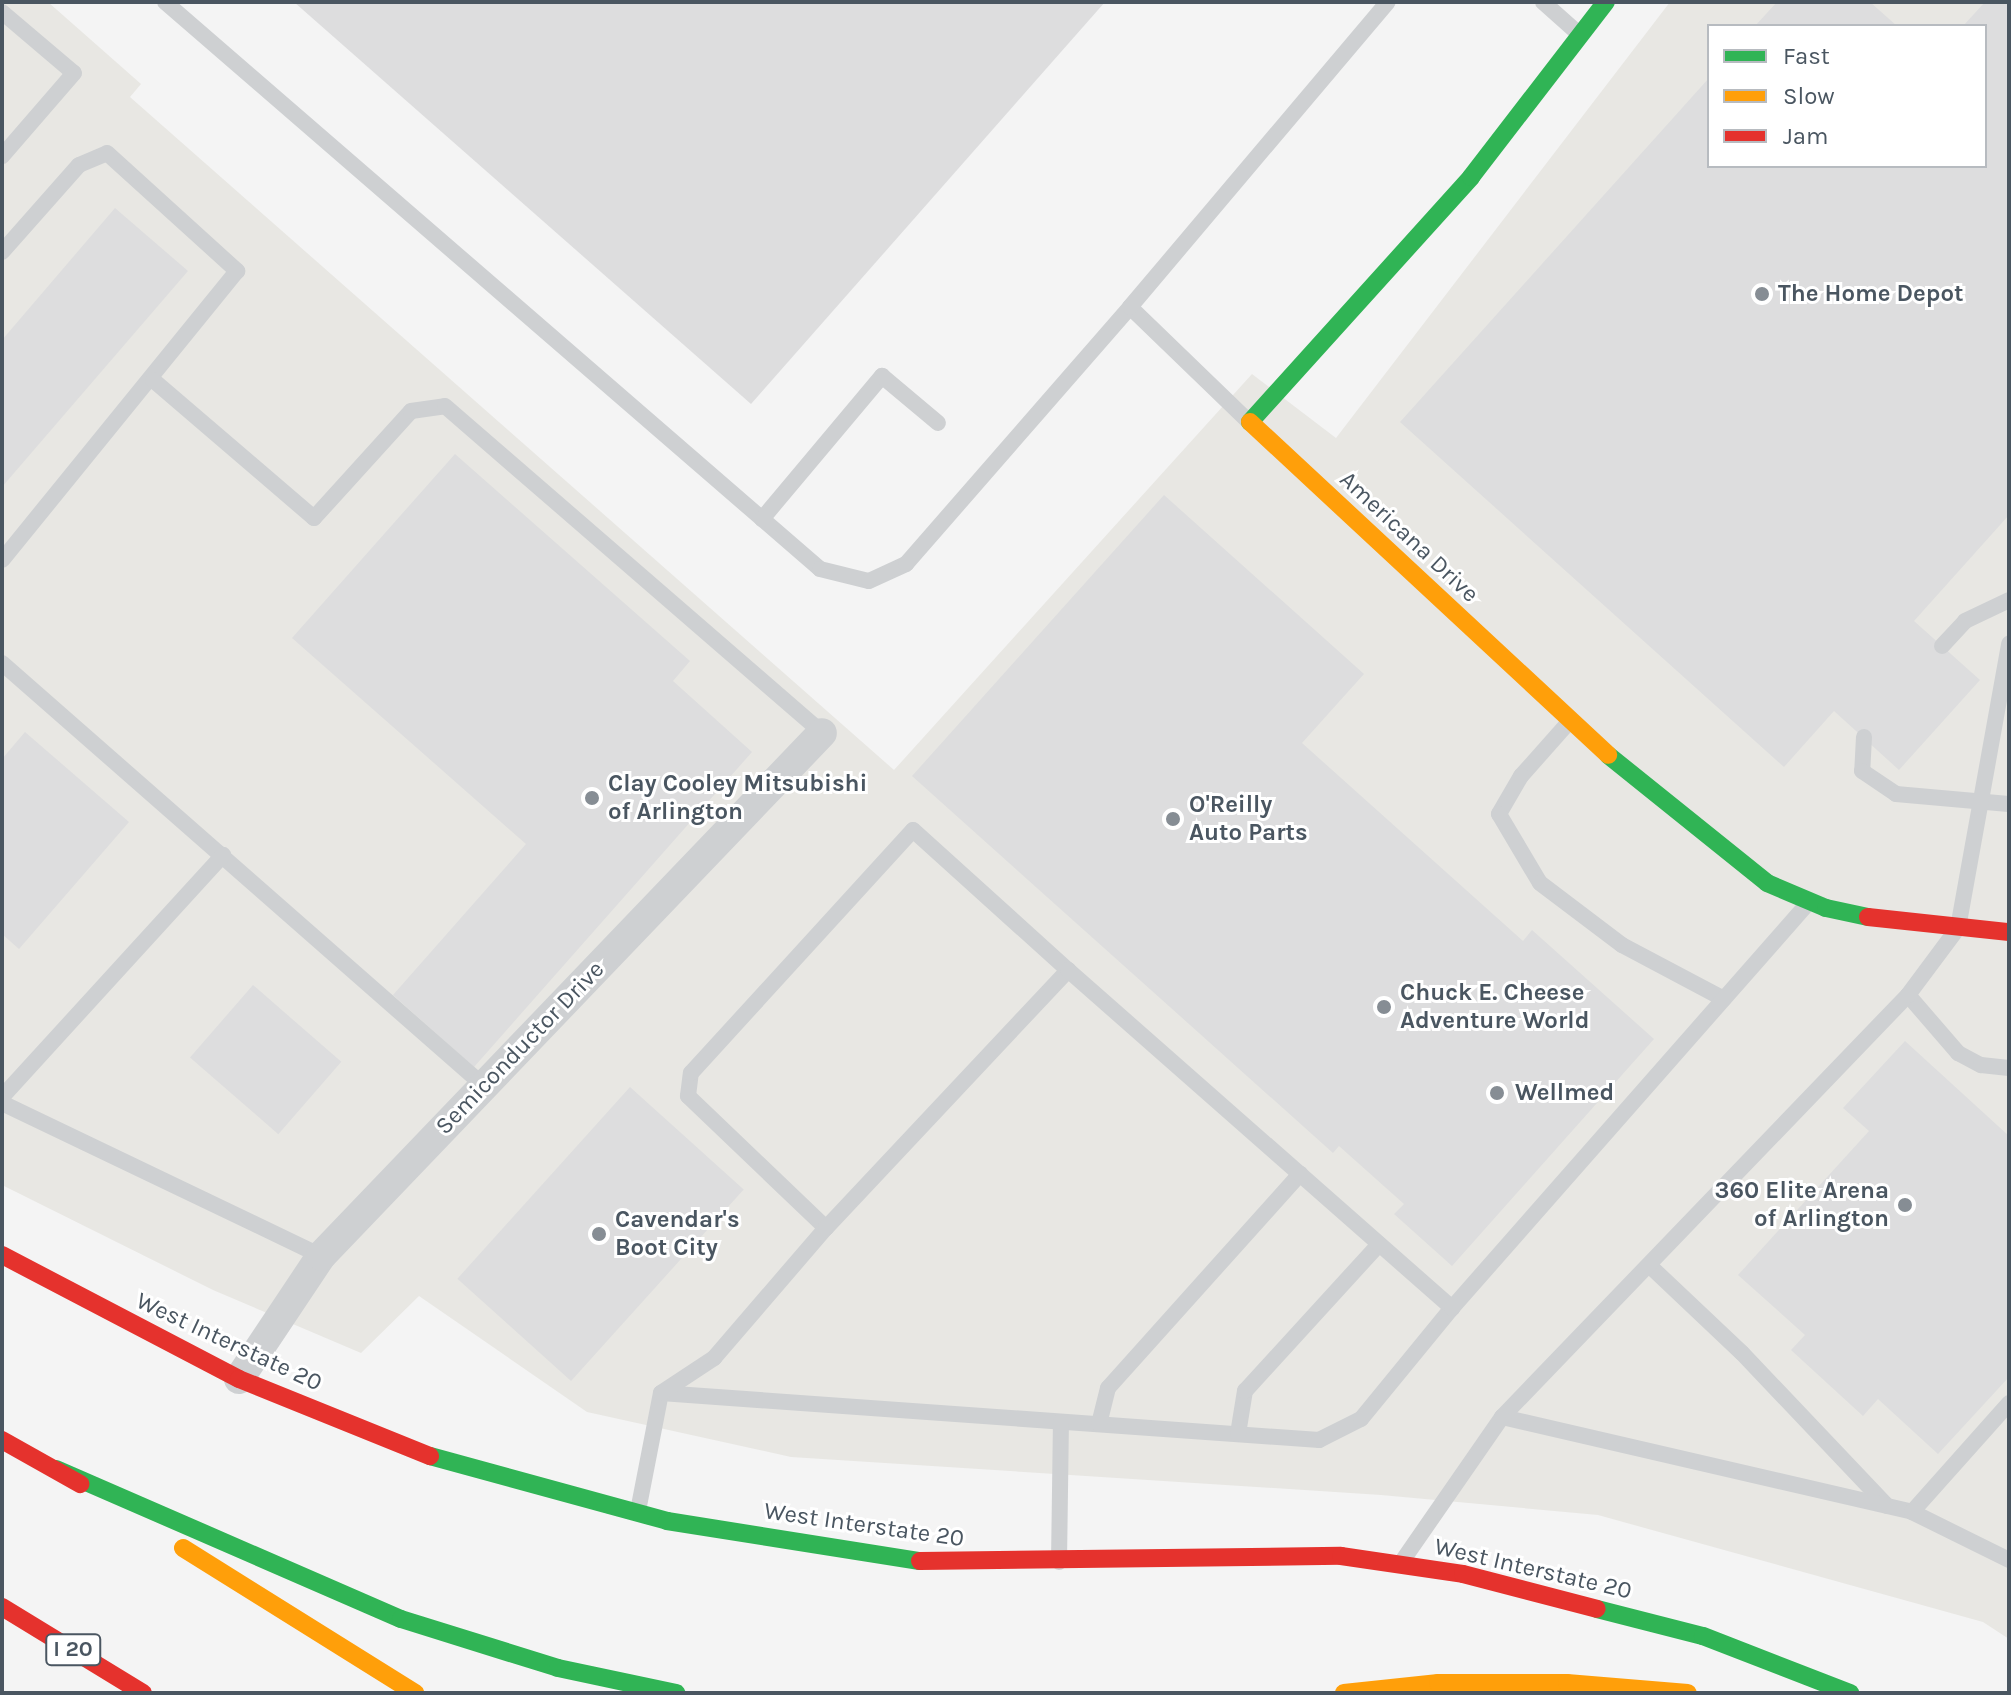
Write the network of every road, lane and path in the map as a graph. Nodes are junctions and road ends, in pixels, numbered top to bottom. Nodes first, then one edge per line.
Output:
1 (165, 2) edge
2 (1388, 2) edge
3 (1543, 2) edge
4 (1606, 2) edge
5 (2, 12) edge
6 (1580, 35) junction
7 (2, 156) edge
8 (2, 252) edge
9 (1130, 307) junction
10 (153, 380) junction
11 (1248, 421) junction
12 (938, 423) dead end
13 (762, 519) junction
14 (2, 560) edge
15 (2009, 600) edge
16 (2009, 644) edge
17 (1942, 646) dead end
18 (2, 663) edge
19 (1571, 720) junction
20 (822, 733) joint
21 (1864, 737) dead end
22 (1978, 801) junction
23 (2009, 804) edge
24 (223, 855) junction
25 (1810, 901) junction
26 (1958, 928) junction
27 (2009, 932) edge
28 (1068, 970) junction
29 (1908, 995) junction
30 (1724, 999) junction
31 (2009, 1068) edge
32 (484, 1086) junction
33 (2, 1100) edge
34 (1300, 1174) junction
35 (826, 1228) junction
36 (1379, 1244) junction
37 (2, 1255) edge
38 (321, 1256) junction
39 (1651, 1267) junction
40 (1452, 1308) junction
41 (239, 1379) junction
42 (661, 1393) junction
43 (2009, 1403) edge
44 (1502, 1417) junction
45 (1061, 1422) junction
46 (1099, 1424) junction
47 (1238, 1434) junction
48 (2, 1440) edge
49 (56, 1469) junction
50 (1889, 1507) junction
51 (1912, 1512) junction
52 (638, 1513) junction
53 (2009, 1560) edge
54 (1059, 1564) junction
55 (1399, 1565) junction
56 (2, 1607) edge
57 (143, 1693) edge
58 (415, 1693) edge
59 (676, 1693) edge
60 (1344, 1693) edge
61 (1688, 1693) edge
62 (1850, 1693) edge

1 - 13 lane
2 - 9 lane
3 - 6 lane
4 - 6 main road
5 - 7 lane
6 - 11 main road
8 - 10 lane
9 - 11 lane
9 - 13 lane
10 - 14 lane
10 - 20 lane
11 - 19 main road, Americana Drive
12 - 13 lane
15 - 17 lane
16 - 22 lane
18 - 24 lane
19 - 25 main road, Americana Drive
19 - 30 lane
20 - 32 street, Semiconductor Drive
21 - 22 lane
22 - 23 lane
22 - 26 lane
24 - 32 lane
24 - 33 lane
25 - 26 main road, Americana Drive
25 - 30 lane
26 - 27 main road, Americana Drive
26 - 29 lane
28 - 34 lane
28 - 35 lane
28 - 35 lane
29 - 31 lane
29 - 39 lane
30 - 40 lane
32 - 38 street, Semiconductor Drive
33 - 38 lane
34 - 36 lane
34 - 46 lane
35 - 42 lane
36 - 40 lane
36 - 47 lane
37 - 41 main road, West Interstate 20
38 - 41 street, Semiconductor Drive
39 - 44 lane
39 - 50 lane
40 - 47 lane
41 - 52 main road, West Interstate 20
42 - 45 lane
42 - 52 lane
43 - 51 lane
44 - 50 lane
44 - 55 lane
45 - 46 lane
45 - 54 lane
46 - 47 lane
48 - 49 main road
49 - 58 main road
49 - 59 main road
50 - 51 lane
51 - 53 lane
52 - 54 main road, West Interstate 20
54 - 55 main road, West Interstate 20
55 - 62 main road, West Interstate 20
56 - 57 main road, I 20
60 - 61 main road

